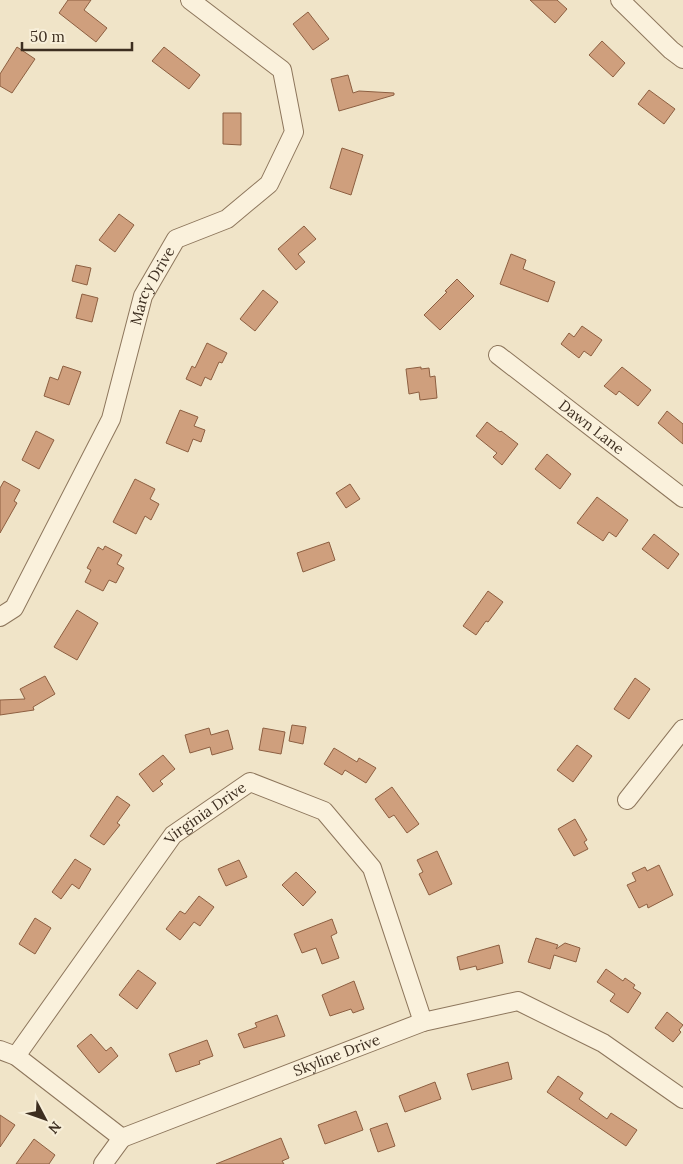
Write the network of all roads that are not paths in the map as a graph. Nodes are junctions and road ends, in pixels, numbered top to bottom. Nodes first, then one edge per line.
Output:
1 (190, 0) edge
2 (620, 0) edge
3 (683, 59) edge
4 (498, 355) dead end
5 (683, 498) edge
6 (0, 617) edge
7 (683, 729) edge
8 (627, 800) dead end
9 (423, 1022) junction
10 (8, 1053) edge
11 (683, 1100) edge
12 (122, 1138) junction
13 (102, 1164) edge

1 - 6 street, Marcy Drive
2 - 3 street
4 - 5 street, Dawn Lane
7 - 8 street
9 - 10 street, Virginia Drive
9 - 11 street, Skyline Drive
9 - 12 street, Skyline Drive
10 - 12 street
12 - 13 street

